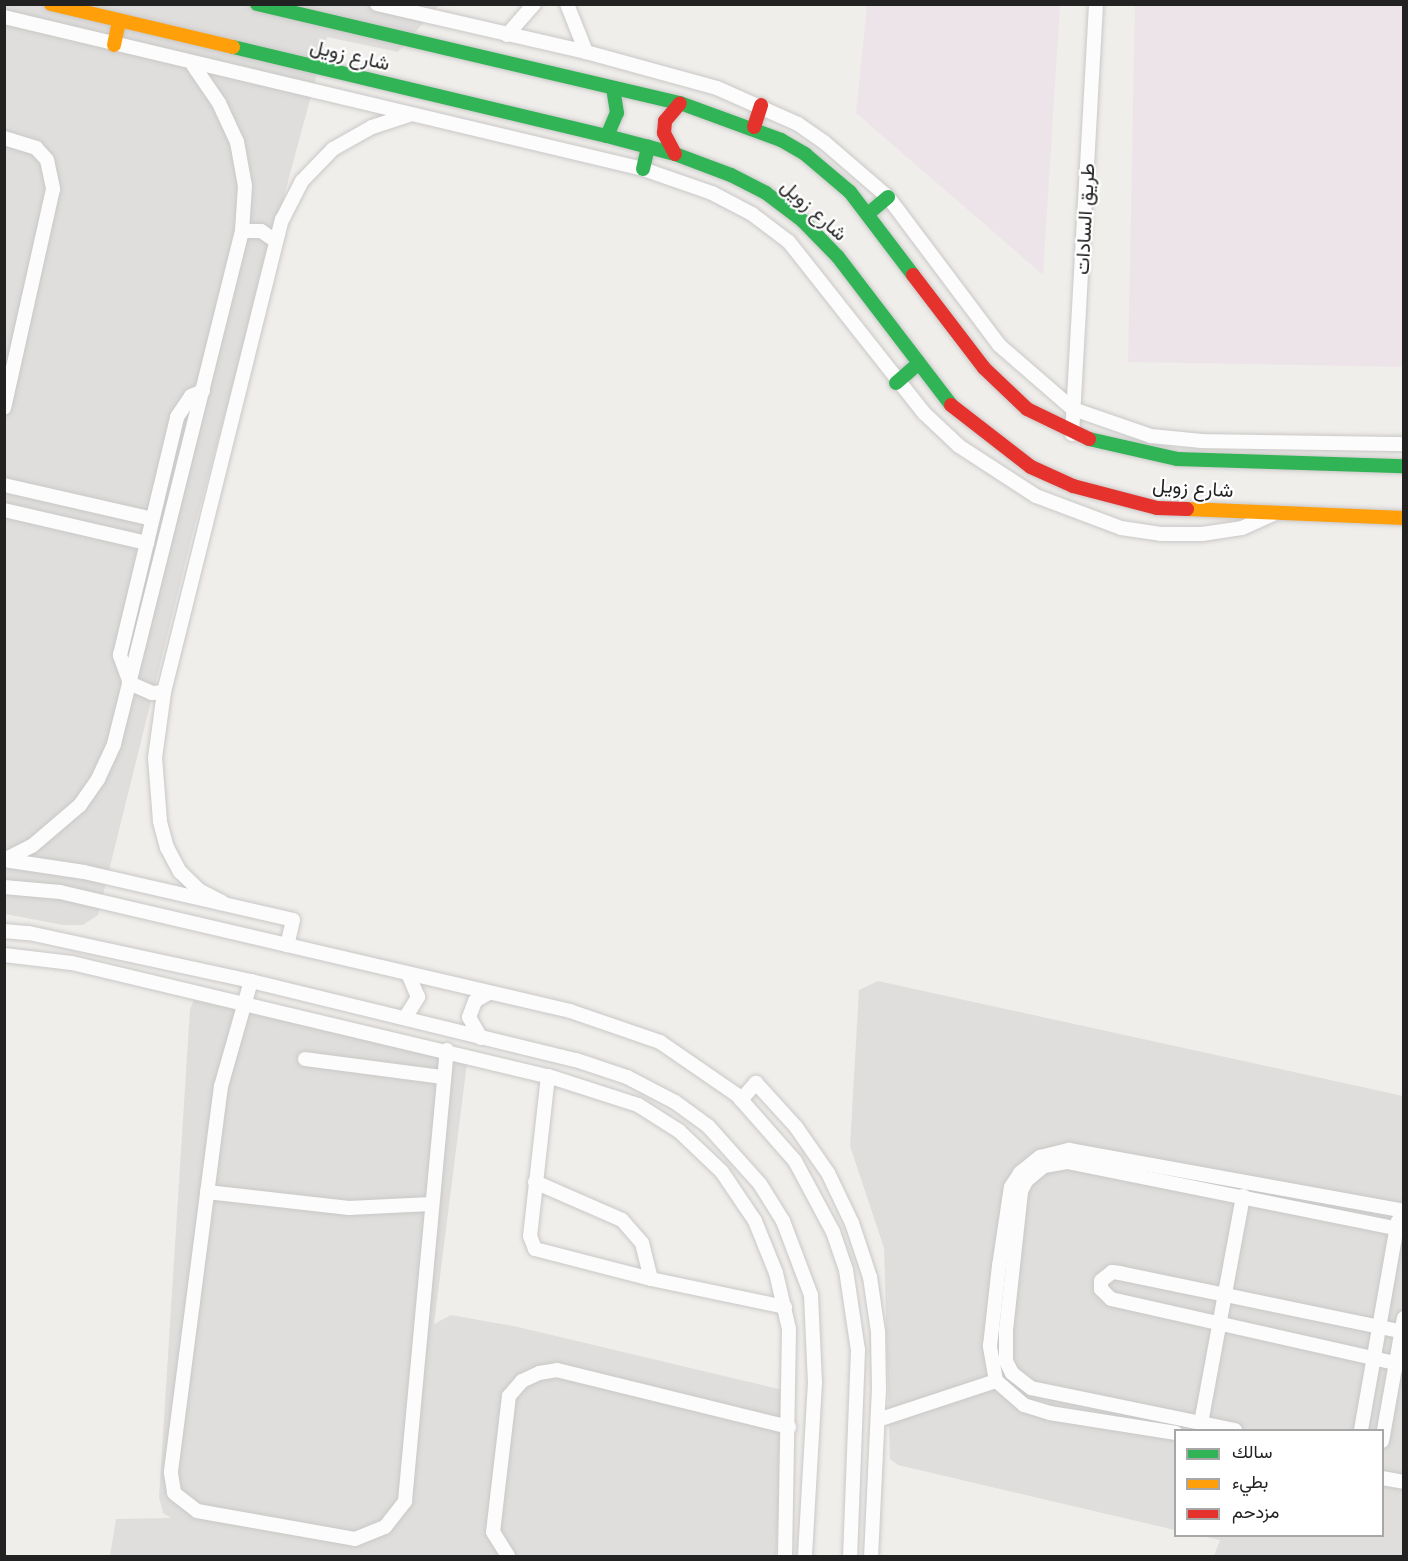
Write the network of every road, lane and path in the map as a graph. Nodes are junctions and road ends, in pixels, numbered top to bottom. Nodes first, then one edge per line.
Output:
1 (51, 4) edge
2 (257, 4) edge
3 (377, 4) edge
4 (534, 4) edge
5 (567, 4) edge
6 (1096, 4) edge
7 (4, 17) edge
8 (119, 21) junction
9 (507, 35) junction
10 (114, 45) junction
11 (586, 52) junction
12 (193, 65) junction
13 (613, 88) junction
14 (680, 103) junction
15 (761, 105) junction
16 (410, 114) junction
17 (754, 128) junction
18 (607, 136) junction
19 (4, 138) edge
20 (648, 147) junction
21 (675, 154) junction
22 (643, 169) junction
23 (888, 197) junction
24 (869, 213) junction
25 (242, 231) junction
26 (276, 242) junction
27 (918, 364) junction
28 (896, 383) junction
29 (203, 391) junction
30 (4, 408) edge
31 (1073, 409) junction
32 (1072, 434) junction
33 (1404, 444) edge
34 (1404, 466) edge
35 (4, 485) edge
36 (4, 510) edge
37 (1279, 512) junction
38 (1404, 518) edge
39 (152, 519) junction
40 (147, 543) junction
41 (130, 683) junction
42 (164, 692) junction
43 (4, 860) edge
44 (4, 887) edge
45 (222, 902) junction
46 (4, 931) edge
47 (287, 945) junction
48 (4, 955) edge
49 (408, 974) junction
50 (250, 981) junction
51 (489, 993) junction
52 (246, 1004) junction
53 (405, 1018) junction
54 (481, 1038) junction
55 (447, 1050) junction
56 (305, 1059) dead end
57 (548, 1076) junction
58 (442, 1077) junction
59 (741, 1100) junction
60 (1068, 1156) junction
61 (1140, 1162) junction
62 (1137, 1177) junction
63 (535, 1182) junction
64 (1202, 1183) junction
65 (207, 1192) junction
66 (1301, 1194) junction
67 (1243, 1196) junction
68 (431, 1204) junction
69 (1298, 1209) junction
70 (1402, 1210) edge
71 (1400, 1230) edge
72 (651, 1279) junction
73 (1225, 1294) junction
74 (785, 1307) junction
75 (1220, 1324) junction
76 (1379, 1328) junction
77 (1403, 1328) edge
78 (999, 1329) junction
79 (1374, 1359) junction
80 (1006, 1361) junction
81 (1400, 1364) edge
82 (992, 1366) junction
83 (996, 1381) junction
84 (1031, 1388) junction
85 (1054, 1393) junction
86 (1024, 1405) junction
87 (1050, 1413) junction
88 (1121, 1416) junction
89 (878, 1419) junction
90 (1201, 1423) junction
91 (789, 1427) junction
92 (1226, 1429) edge
93 (1361, 1429) edge
94 (1174, 1432) edge
95 (1384, 1436) edge
96 (1384, 1478) edge
97 (1404, 1482) edge
98 (508, 1557) edge
99 (786, 1557) edge
100 (805, 1557) edge
101 (850, 1557) edge
102 (871, 1557) edge

1 - 8 main road, شارع زويل
2 - 13 main road, شارع زويل
3 - 9 street
4 - 9 street
5 - 11 street
6 - 31 street, طريق السادات
7 - 10 street
8 - 10 main road
8 - 18 main road, شارع زويل
9 - 11 street
10 - 12 street
11 - 15 street
12 - 16 street
12 - 25 street
13 - 14 main road, شارع زويل
13 - 18 main road
14 - 17 main road, شارع زويل
14 - 21 main road
15 - 17 main road
15 - 23 street
16 - 22 street
16 - 26 street
17 - 24 main road, شارع زويل
18 - 20 main road, شارع زويل
19 - 30 street
20 - 21 main road, شارع زويل
20 - 22 main road
21 - 27 main road, شارع زويل
22 - 28 street
23 - 24 main road
23 - 31 street
24 - 32 main road, شارع زويل
25 - 26 street
25 - 29 street
26 - 42 street
27 - 28 main road
27 - 37 main road, شارع زويل
28 - 37 street
29 - 39 street
29 - 41 street
31 - 32 street, طريق السادات
31 - 33 street
32 - 34 main road, شارع زويل
35 - 39 street
36 - 40 street
37 - 38 main road, شارع زويل
39 - 40 street
40 - 41 street
41 - 42 street
41 - 43 street
42 - 45 street
43 - 45 street
44 - 47 street
45 - 47 street
46 - 50 street
47 - 49 street
48 - 52 street
49 - 51 street
49 - 53 street
50 - 52 street
50 - 53 street
51 - 54 street
51 - 59 street
52 - 55 street
52 - 65 street
53 - 54 street
54 - 100 street
55 - 57 street
55 - 58 street
56 - 58 street
57 - 63 street
57 - 74 street
58 - 68 street
59 - 89 street
59 - 101 street
60 - 61 street
60 - 62 street
60 - 78 street
61 - 62 street
61 - 64 street
62 - 64 street
63 - 72 street
63 - 72 street
64 - 66 street
64 - 67 street
65 - 68 street
65 - 68 street
66 - 69 street
66 - 70 street
67 - 69 street
67 - 73 street
69 - 71 street
70 - 71 street
71 - 76 street
72 - 74 street
73 - 75 street
73 - 75 street
73 - 76 street
74 - 91 street
75 - 79 street
75 - 90 street
76 - 77 street
76 - 79 street
77 - 81 street
78 - 80 street
78 - 82 street
79 - 81 street
79 - 93 street
80 - 82 street
80 - 84 street
81 - 95 street
82 - 83 street
83 - 86 street
83 - 89 street
84 - 85 street
84 - 86 street
85 - 87 street
85 - 88 street
86 - 87 street
87 - 88 street
88 - 90 street
88 - 94 street
89 - 102 street
90 - 92 street
91 - 98 street
91 - 99 street
96 - 97 street

